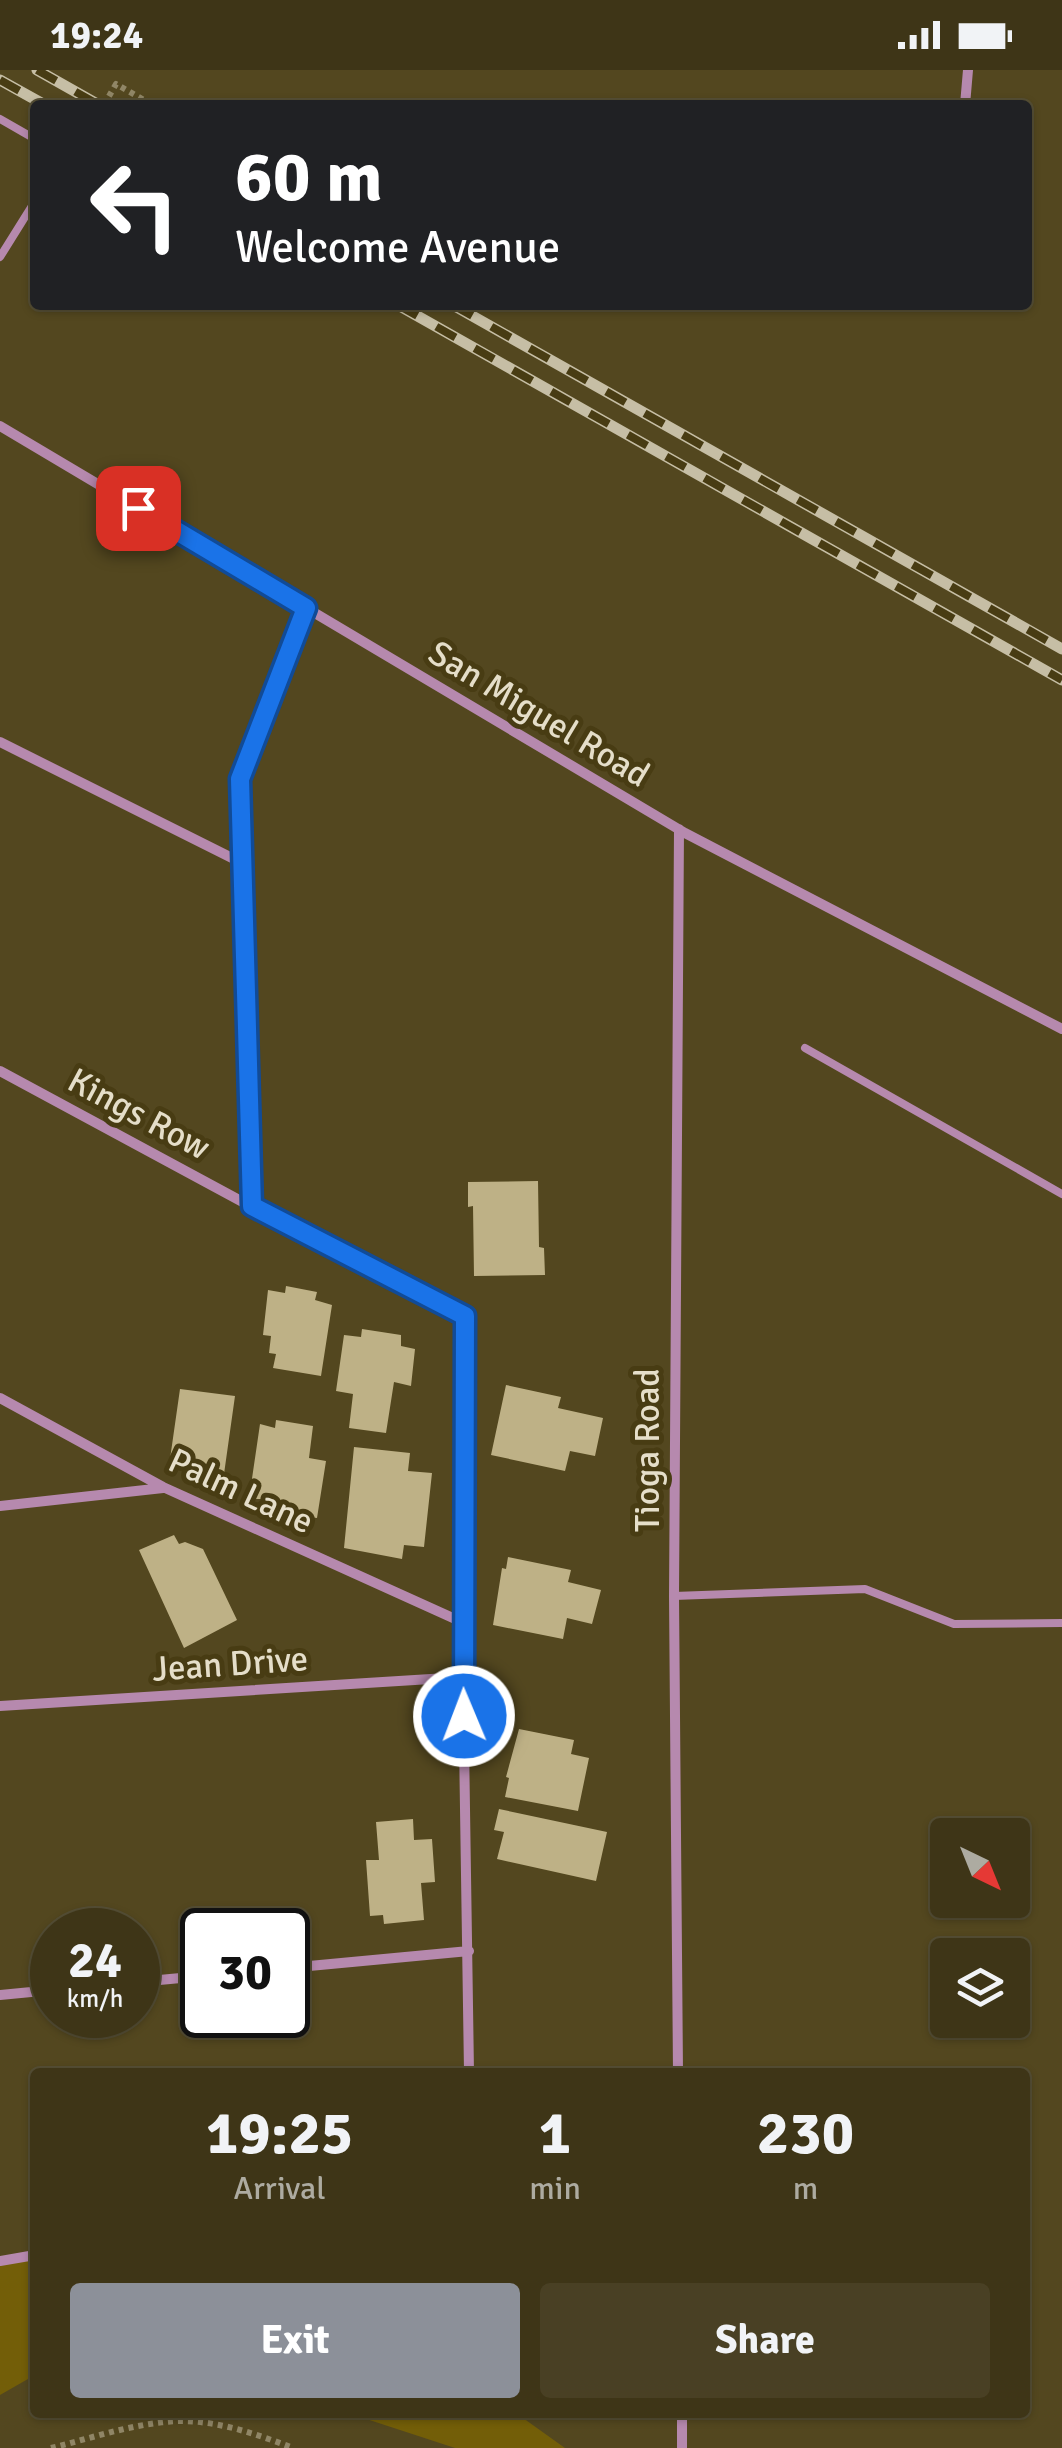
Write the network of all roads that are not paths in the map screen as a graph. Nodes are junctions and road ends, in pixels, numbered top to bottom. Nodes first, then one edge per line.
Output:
1 (968, 70) edge
2 (965, 100) edge
3 (0, 119) edge
4 (30, 136) edge
5 (30, 209) edge
6 (0, 257) edge
7 (2, 429) edge
8 (306, 608) junction
9 (0, 742) edge
10 (679, 829) junction
11 (244, 864) junction
12 (1062, 1030) edge
13 (805, 1048) dead end
14 (0, 1070) edge
15 (1062, 1194) edge
16 (252, 1206) junction
17 (0, 1398) edge
18 (163, 1488) junction
19 (0, 1506) edge
20 (674, 1596) junction
21 (464, 1622) junction
22 (1062, 1622) edge
23 (463, 1676) junction
24 (0, 1706) edge
25 (469, 1951) junction
26 (310, 1966) edge
27 (30, 1992) edge
28 (0, 1995) edge
29 (469, 2068) edge
30 (678, 2068) edge
31 (30, 2256) edge
32 (0, 2261) edge
33 (682, 2418) edge
34 (682, 2448) edge

1 - 2 street
3 - 4 lane
5 - 6 lane
7 - 8 street, San Miguel Road
8 - 10 street, San Miguel Road
8 - 11 street
9 - 11 street
10 - 12 street, San Miguel Road
10 - 20 street, Tioga Road
11 - 16 street
13 - 15 lane
14 - 16 street, Kings Row
16 - 21 street, Kings Row
17 - 18 street, Palm Lane
18 - 19 street
18 - 21 street, Palm Lane
20 - 22 lane
20 - 30 street, Tioga Road
21 - 23 street
23 - 24 street, Jean Drive
23 - 25 street
25 - 26 street
25 - 29 street
27 - 28 street
31 - 32 street
33 - 34 street

